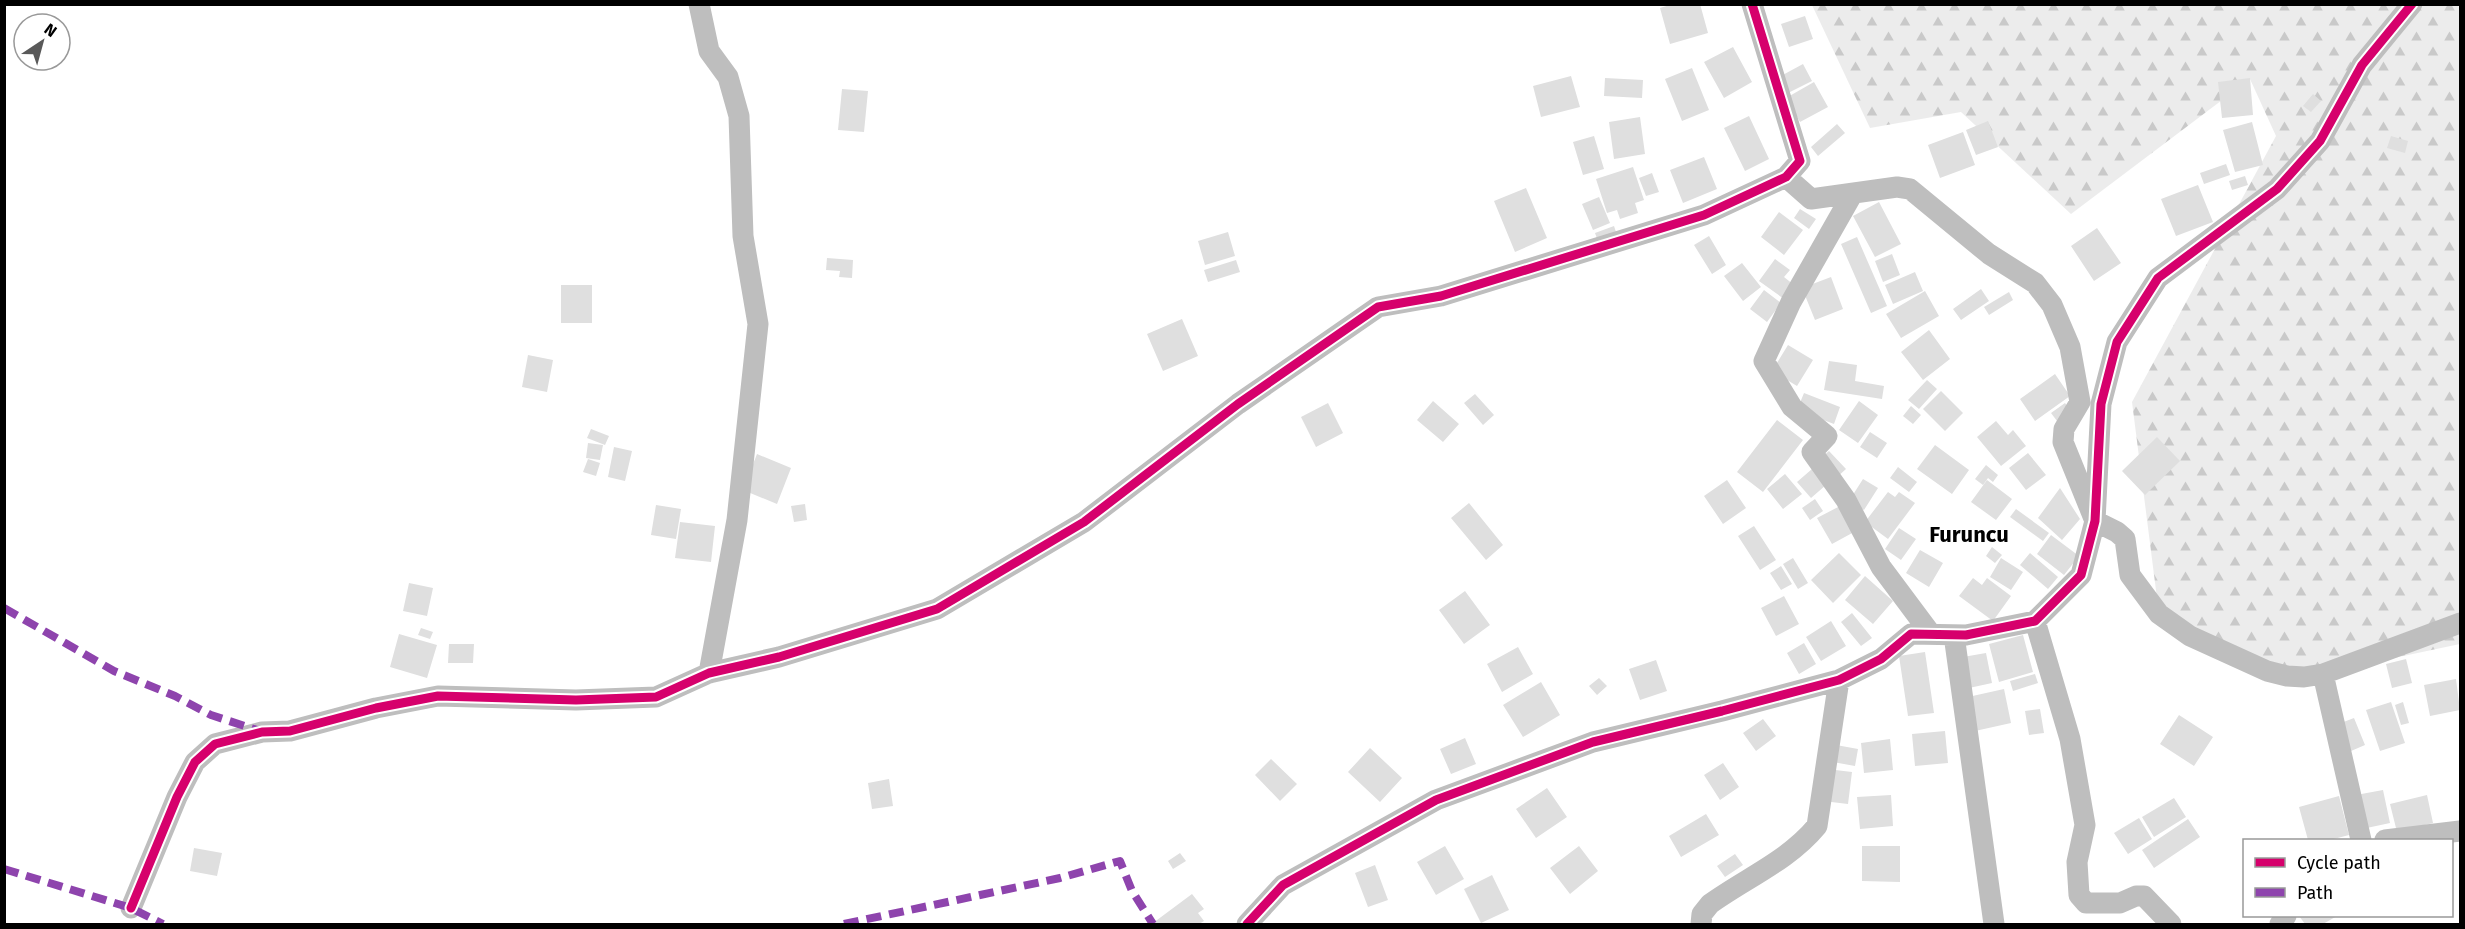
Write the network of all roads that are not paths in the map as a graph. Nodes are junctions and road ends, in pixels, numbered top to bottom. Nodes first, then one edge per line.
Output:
1 (699, 4) edge
2 (1752, 4) edge
3 (2412, 4) edge
4 (1786, 177) junction
5 (1853, 193) junction
6 (2096, 521) junction
7 (2035, 621) junction
8 (2457, 627) edge
9 (1931, 634) junction
10 (1954, 634) junction
11 (709, 673) junction
12 (2323, 674) junction
13 (1839, 680) junction
14 (2460, 831) edge
15 (2361, 839) edge
16 (2393, 839) edge
17 (131, 908) dead end
18 (1247, 924) edge
19 (1701, 924) edge
20 (1994, 924) edge
21 (2171, 924) edge

1 - 11 street
2 - 4 street
3 - 6 street
4 - 5 street
4 - 11 street
5 - 6 street
5 - 9 street
6 - 7 street
6 - 12 street
7 - 10 street
7 - 21 street
8 - 12 street
9 - 10 street
9 - 13 street
10 - 20 street
11 - 17 street
12 - 15 street
13 - 18 street
13 - 19 street
14 - 16 street

